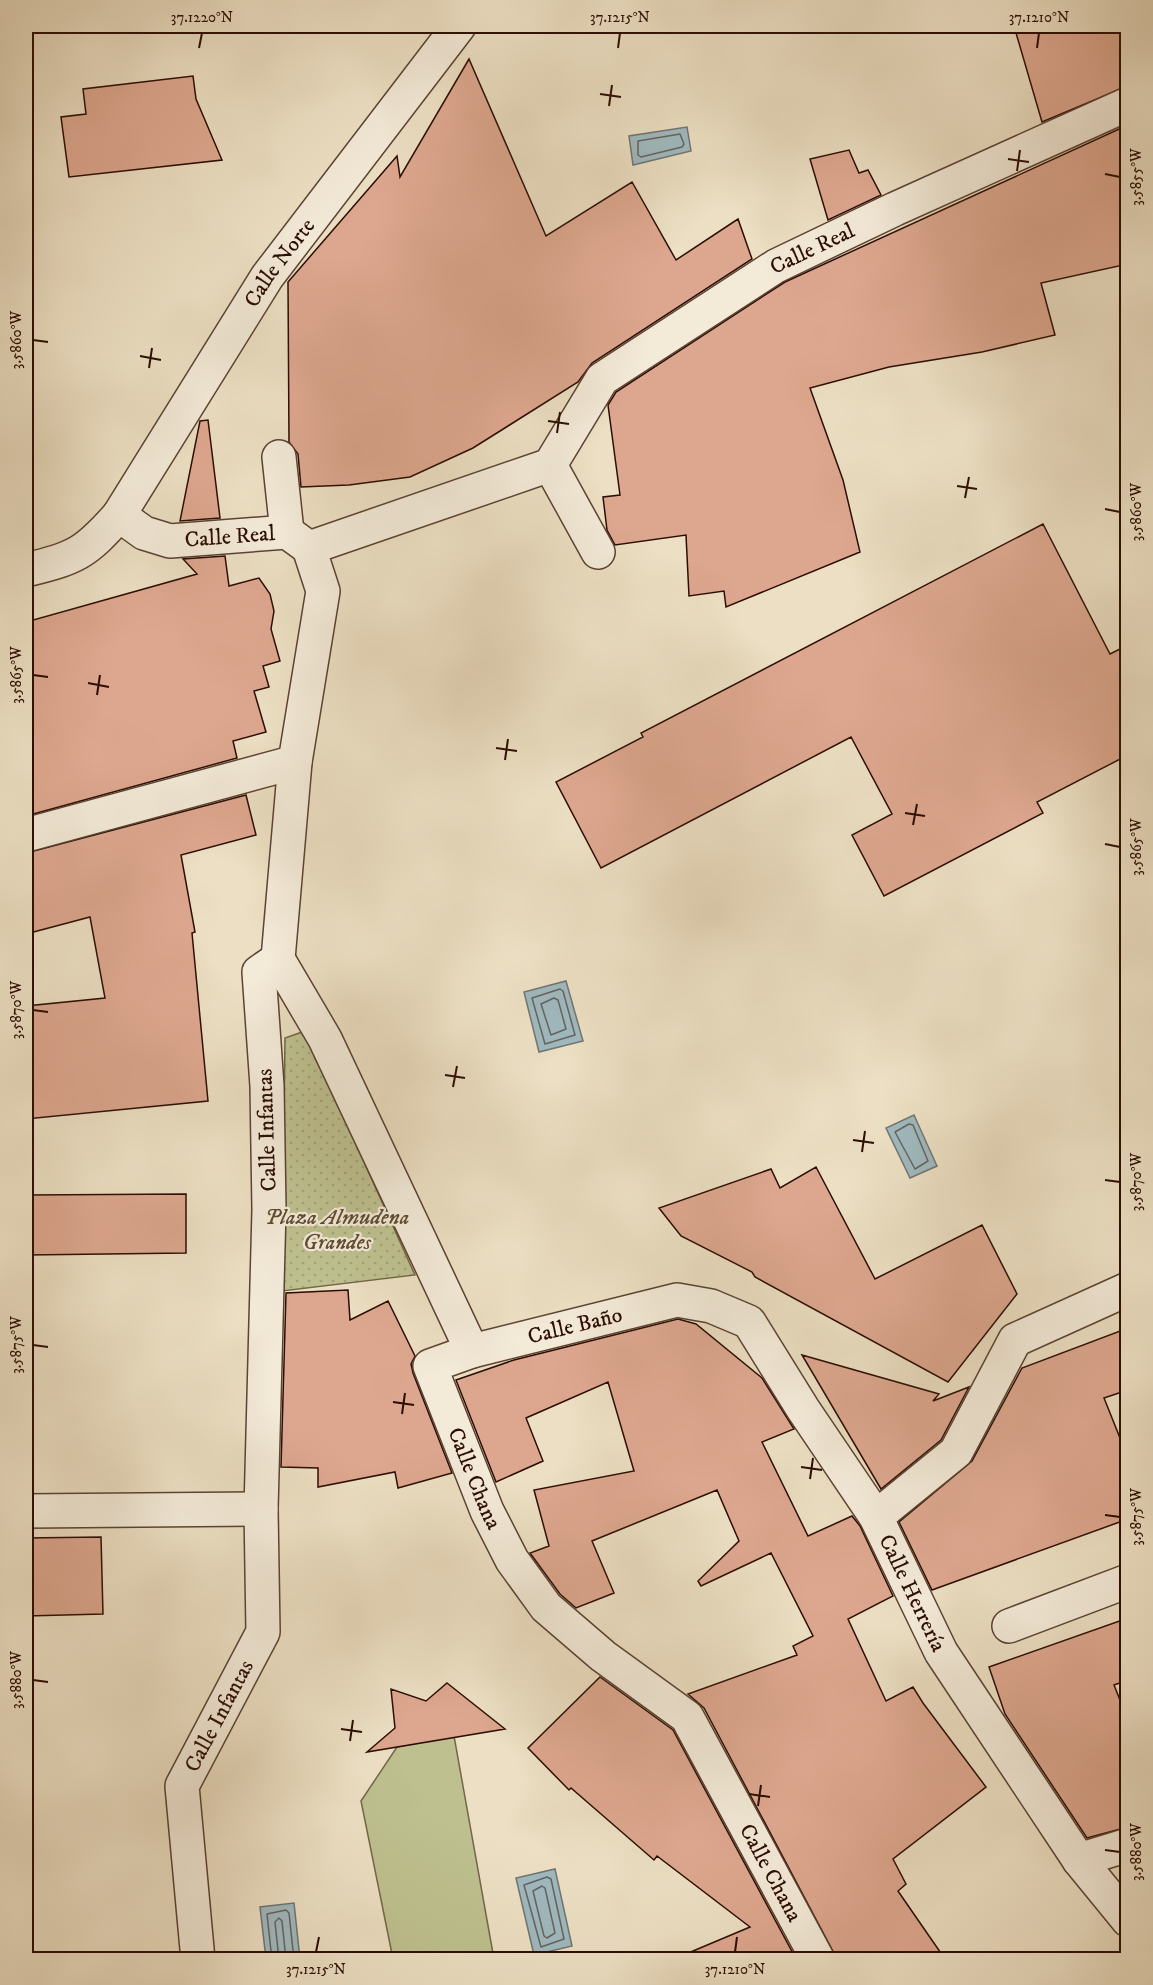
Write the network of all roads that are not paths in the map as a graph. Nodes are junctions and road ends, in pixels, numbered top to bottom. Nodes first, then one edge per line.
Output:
1 (459, 26) edge
2 (1128, 104) edge
3 (279, 457) dead end
4 (550, 465) junction
5 (119, 515) junction
6 (298, 540) junction
7 (598, 552) dead end
8 (26, 570) edge
9 (295, 762) junction
10 (26, 835) edge
11 (278, 959) junction
12 (1128, 1289) edge
13 (677, 1300) joint
14 (472, 1351) junction
15 (261, 1509) junction
16 (26, 1511) edge
17 (876, 1517) junction
18 (1128, 1581) edge
19 (1009, 1626) dead end
20 (1128, 1845) edge
21 (1078, 1860) junction
22 (1128, 1920) edge
23 (198, 1959) edge
24 (818, 1959) edge

1 - 5 street, Calle Norte
2 - 4 street, Calle Real
3 - 6 street
4 - 6 street, Calle Real
4 - 7 street
5 - 6 street, Calle Real
5 - 8 street
6 - 9 street
9 - 10 street
9 - 11 street
11 - 14 street
11 - 15 street, Calle Infantas
12 - 17 street
13 - 14 street, Calle Baño
13 - 17 street, Calle Herrería
14 - 24 street, Calle Chana
15 - 16 street
15 - 23 street, Calle Infantas
17 - 21 street, Calle Herrería
18 - 19 street
20 - 21 street
21 - 22 street, Calle Herrería

